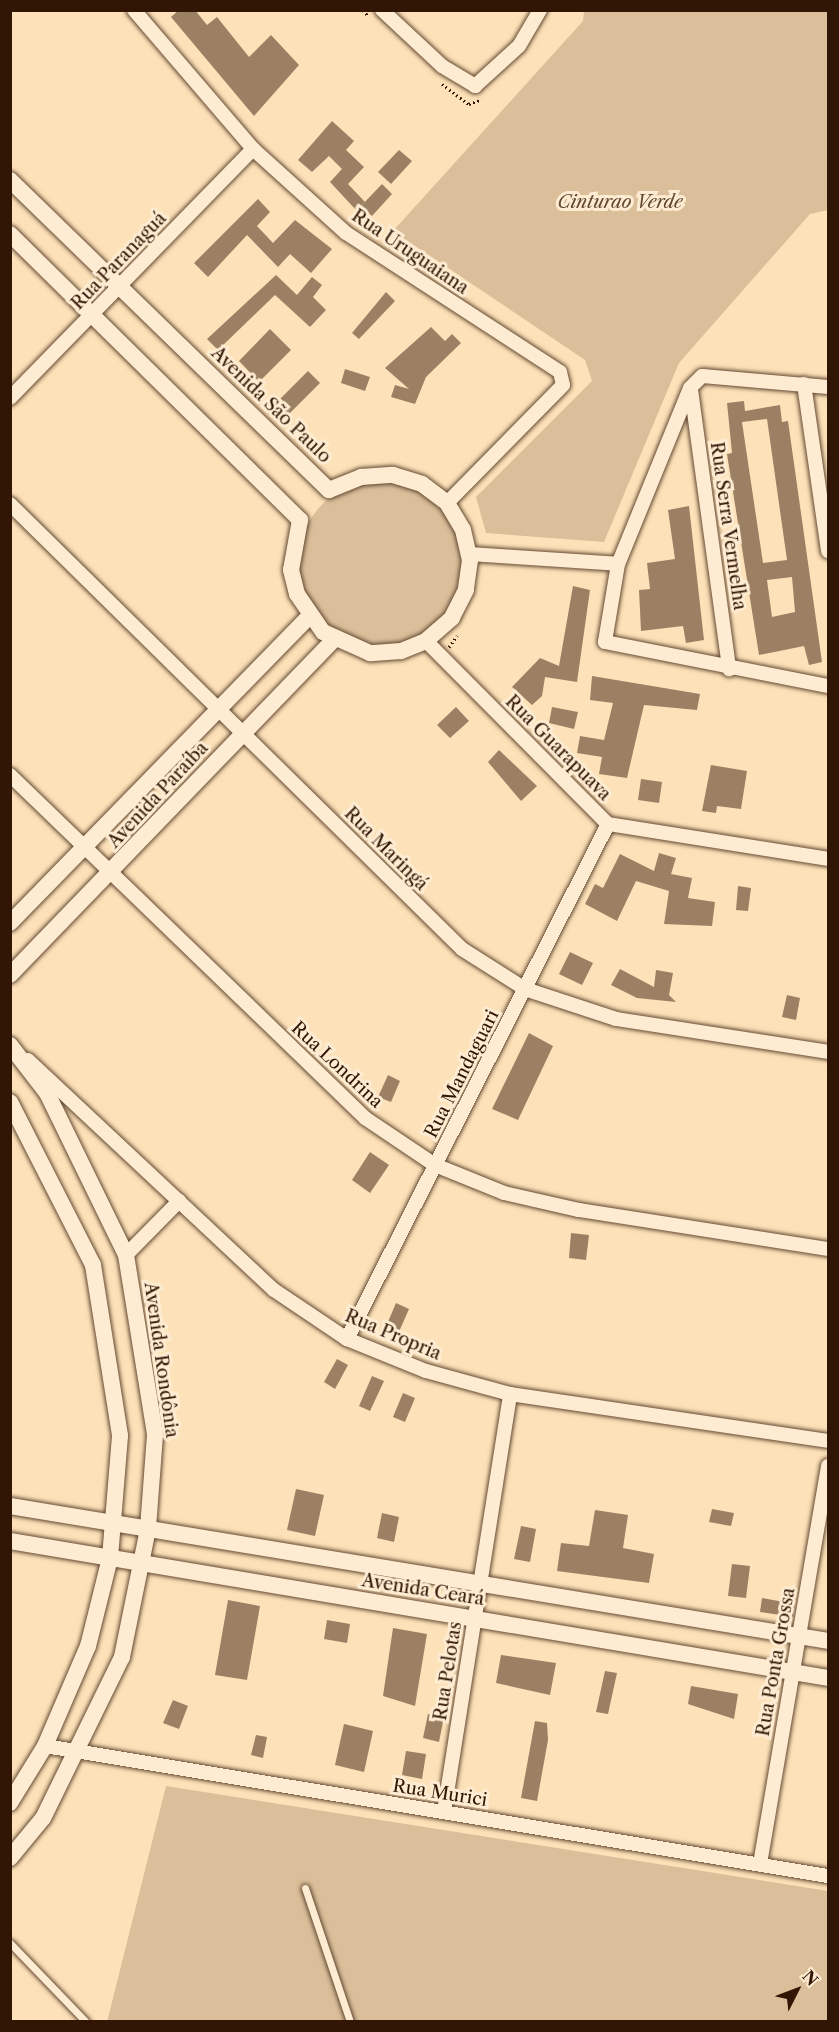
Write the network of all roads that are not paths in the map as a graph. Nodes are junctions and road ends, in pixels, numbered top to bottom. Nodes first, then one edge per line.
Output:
1 (134, 10) edge
2 (382, 10) edge
3 (540, 10) edge
4 (253, 149) junction
5 (10, 180) edge
6 (10, 234) edge
7 (120, 285) junction
8 (92, 314) junction
9 (804, 384) junction
10 (828, 387) edge
11 (690, 388) junction
12 (10, 398) edge
13 (447, 503) junction
14 (10, 504) edge
15 (828, 551) edge
16 (470, 554) junction
17 (618, 564) junction
18 (309, 617) junction
19 (334, 640) junction
20 (426, 641) junction
21 (729, 669) junction
22 (828, 686) edge
23 (219, 709) junction
24 (243, 733) junction
25 (10, 775) edge
26 (608, 824) junction
27 (84, 848) junction
28 (828, 859) edge
29 (111, 873) junction
30 (10, 923) edge
31 (10, 975) edge
32 (525, 989) junction
33 (10, 1044) edge
34 (828, 1052) edge
35 (10, 1102) edge
36 (435, 1165) junction
37 (179, 1201) junction
38 (828, 1249) edge
39 (126, 1255) junction
40 (347, 1339) junction
41 (510, 1394) junction
42 (828, 1441) edge
43 (828, 1466) edge
44 (10, 1506) edge
45 (114, 1524) junction
46 (148, 1529) junction
47 (10, 1541) edge
48 (110, 1558) junction
49 (141, 1563) junction
50 (480, 1584) junction
51 (475, 1618) junction
52 (799, 1636) junction
53 (828, 1641) edge
54 (793, 1672) junction
55 (828, 1678) edge
56 (45, 1746) junction
57 (79, 1752) junction
58 (10, 1803) edge
59 (444, 1812) junction
60 (10, 1858) edge
61 (760, 1864) junction
62 (828, 1875) edge
63 (305, 1888) dead end
64 (10, 1943) edge
65 (86, 2022) edge
66 (351, 2022) edge

1 - 4 street, Rua Uruguaiana
2 - 3 street
4 - 7 street, Rua Paranaguá
4 - 13 street, Rua Uruguaiana
5 - 7 street, Avenida São Paulo
6 - 8 street, Avenida São Paulo
7 - 8 street, Rua Paranaguá
7 - 13 street, Avenida São Paulo
8 - 12 street, Rua Paranaguá
8 - 18 street, Avenida São Paulo
9 - 10 street
9 - 11 street
9 - 15 street
11 - 17 street
11 - 21 street, Rua Serra Vermelha
13 - 16 street, Avenida São Paulo
14 - 23 street, Rua Maringá
16 - 17 street
16 - 20 street, Avenida São Paulo
17 - 21 street
18 - 19 street, Avenida São Paulo
18 - 23 street, Avenida Paraíba
19 - 20 street, Avenida São Paulo
19 - 24 street, Avenida Paraíba
20 - 26 street, Rua Guarapuava
21 - 22 street
23 - 24 street, Rua Maringá
23 - 27 street, Avenida Paraíba
24 - 29 street, Avenida Paraíba
24 - 32 street, Rua Maringá
25 - 27 street, Rua Londrina
26 - 28 street, Rua Guarapuava
26 - 32 street, Rua Mandaguari
27 - 29 street, Rua Londrina
27 - 30 street, Avenida Paraíba
29 - 31 street, Avenida Paraíba
29 - 36 street, Rua Londrina
32 - 34 street, Rua Maringá
32 - 36 street, Rua Mandaguari
33 - 37 street, Rua Propria
33 - 39 street, Avenida Rondônia
35 - 45 street
36 - 38 street, Rua Londrina
36 - 40 street, Rua Mandaguari
37 - 39 street
37 - 40 street, Rua Propria
39 - 46 street, Avenida Rondônia
40 - 41 street, Rua Propria
41 - 42 street, Rua Propria
41 - 50 street, Rua Pelotas
43 - 52 street, Rua Ponta Grossa
44 - 45 street, Avenida Ceará
45 - 46 street, Avenida Ceará
45 - 48 street
46 - 49 street, Avenida Rondônia
46 - 50 street, Avenida Ceará
47 - 48 street, Avenida Ceará
48 - 49 street, Avenida Ceará
48 - 56 street
49 - 51 street, Avenida Ceará
49 - 57 street, Avenida Rondônia
50 - 51 street, Rua Pelotas
50 - 52 street, Avenida Ceará
51 - 54 street, Avenida Ceará
51 - 59 street, Rua Pelotas
52 - 53 street, Avenida Ceará
52 - 54 street, Rua Ponta Grossa
54 - 55 street, Avenida Ceará
54 - 61 street, Rua Ponta Grossa
56 - 57 street, Rua Murici
56 - 58 street
57 - 59 street, Rua Murici
57 - 60 street, Avenida Rondônia
59 - 61 street, Rua Murici
61 - 62 street, Rua Murici
63 - 66 lane
64 - 65 lane

